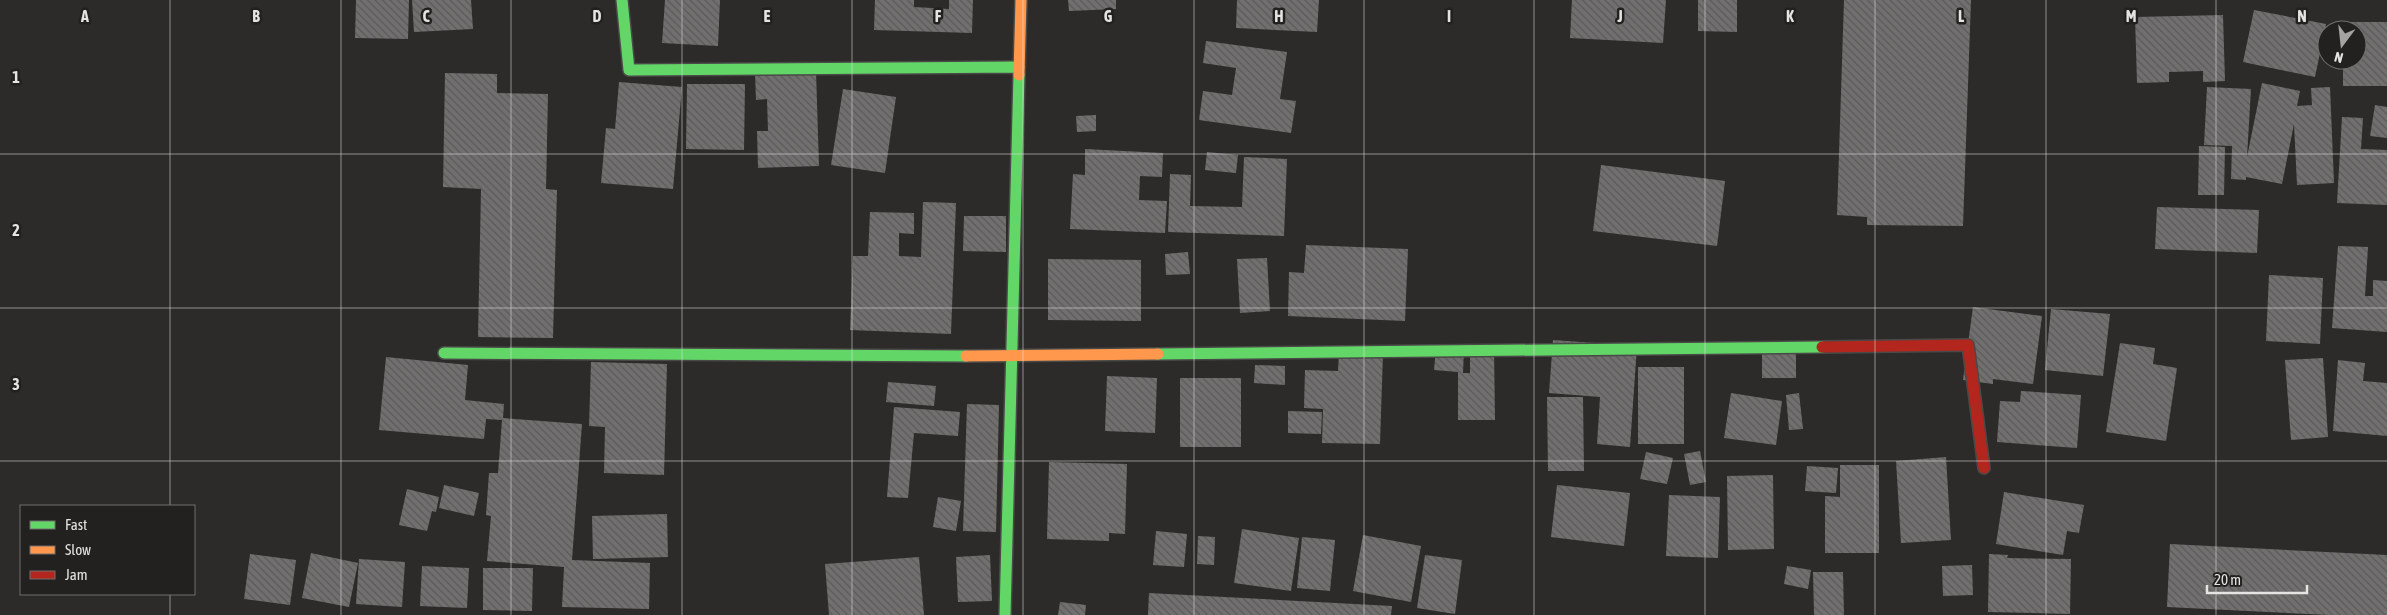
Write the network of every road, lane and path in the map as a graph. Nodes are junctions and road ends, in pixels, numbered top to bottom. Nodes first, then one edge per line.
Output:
1 (622, 0) edge
2 (1021, 0) edge
3 (1019, 67) junction
4 (444, 353) dead end
5 (1011, 356) junction
6 (1984, 468) dead end
7 (1004, 615) edge

1 - 3 street
2 - 3 street
3 - 5 street
4 - 5 street
5 - 6 street
5 - 7 street

